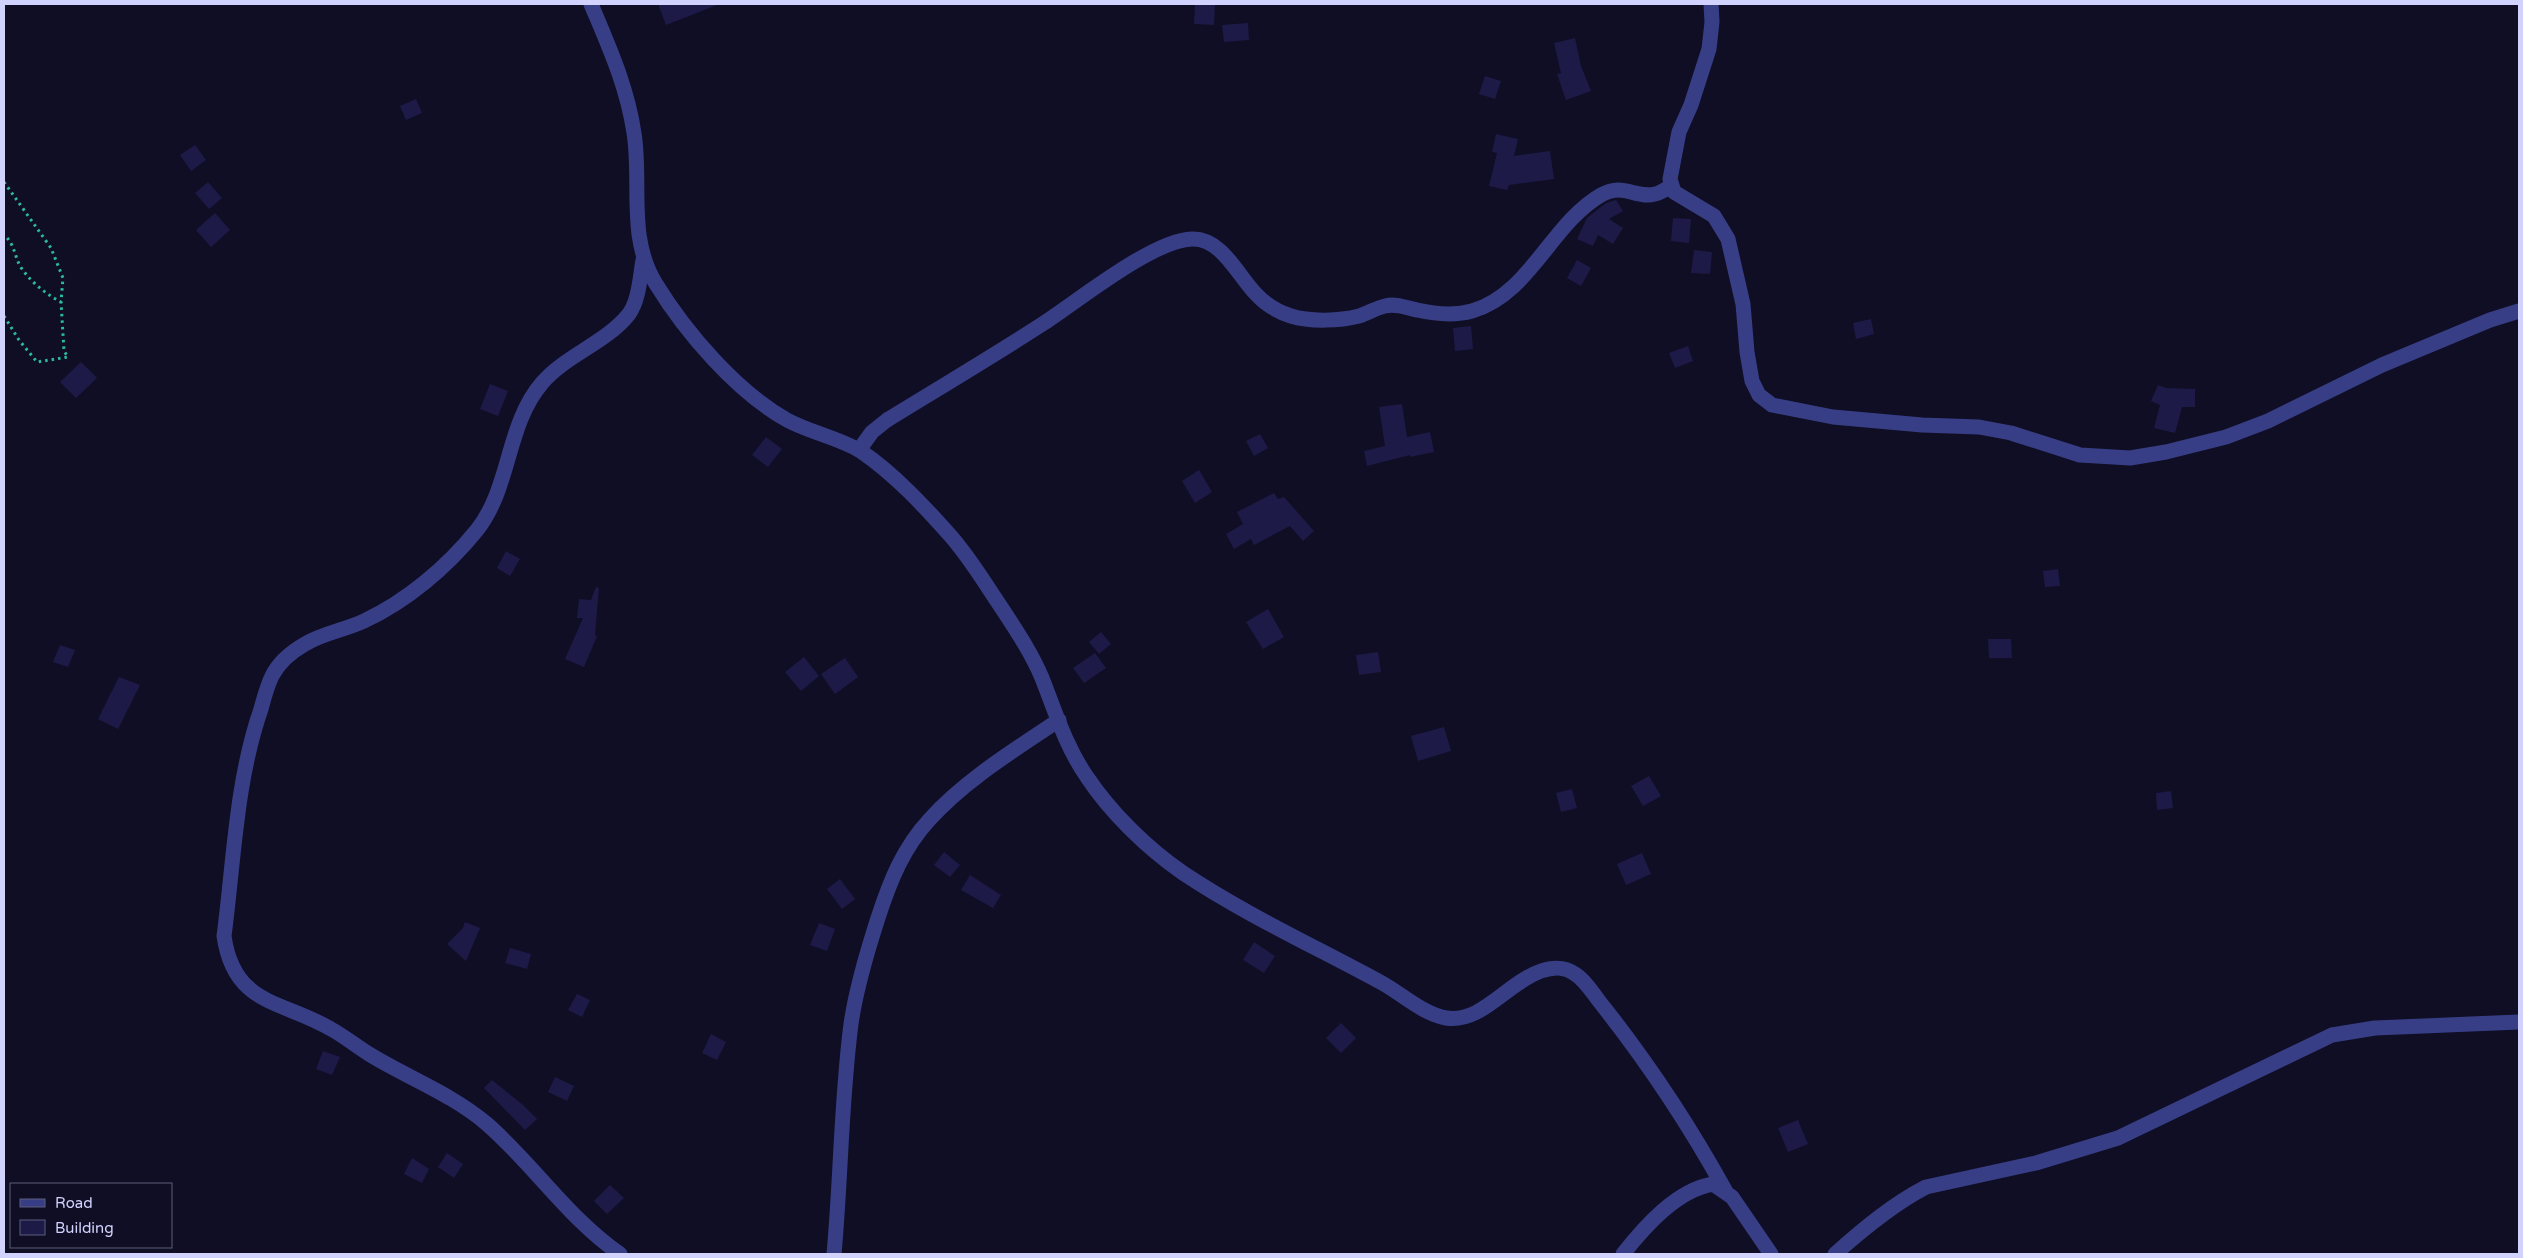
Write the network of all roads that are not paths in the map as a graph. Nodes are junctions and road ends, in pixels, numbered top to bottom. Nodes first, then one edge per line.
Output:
1 (591, 4) edge
2 (1711, 4) edge
3 (1671, 186) junction
4 (643, 260) junction
5 (2519, 311) edge
6 (859, 450) junction
7 (1059, 720) junction
8 (2519, 1022) edge
9 (1725, 1190) junction
10 (620, 1254) edge
11 (834, 1254) edge
12 (1623, 1254) edge
13 (1771, 1254) edge
14 (1834, 1254) edge

1 - 4 street
2 - 3 street
3 - 5 street
3 - 6 street
4 - 6 street
4 - 10 street
6 - 7 street
7 - 9 street
7 - 11 street
8 - 14 street
9 - 12 street
9 - 13 street

